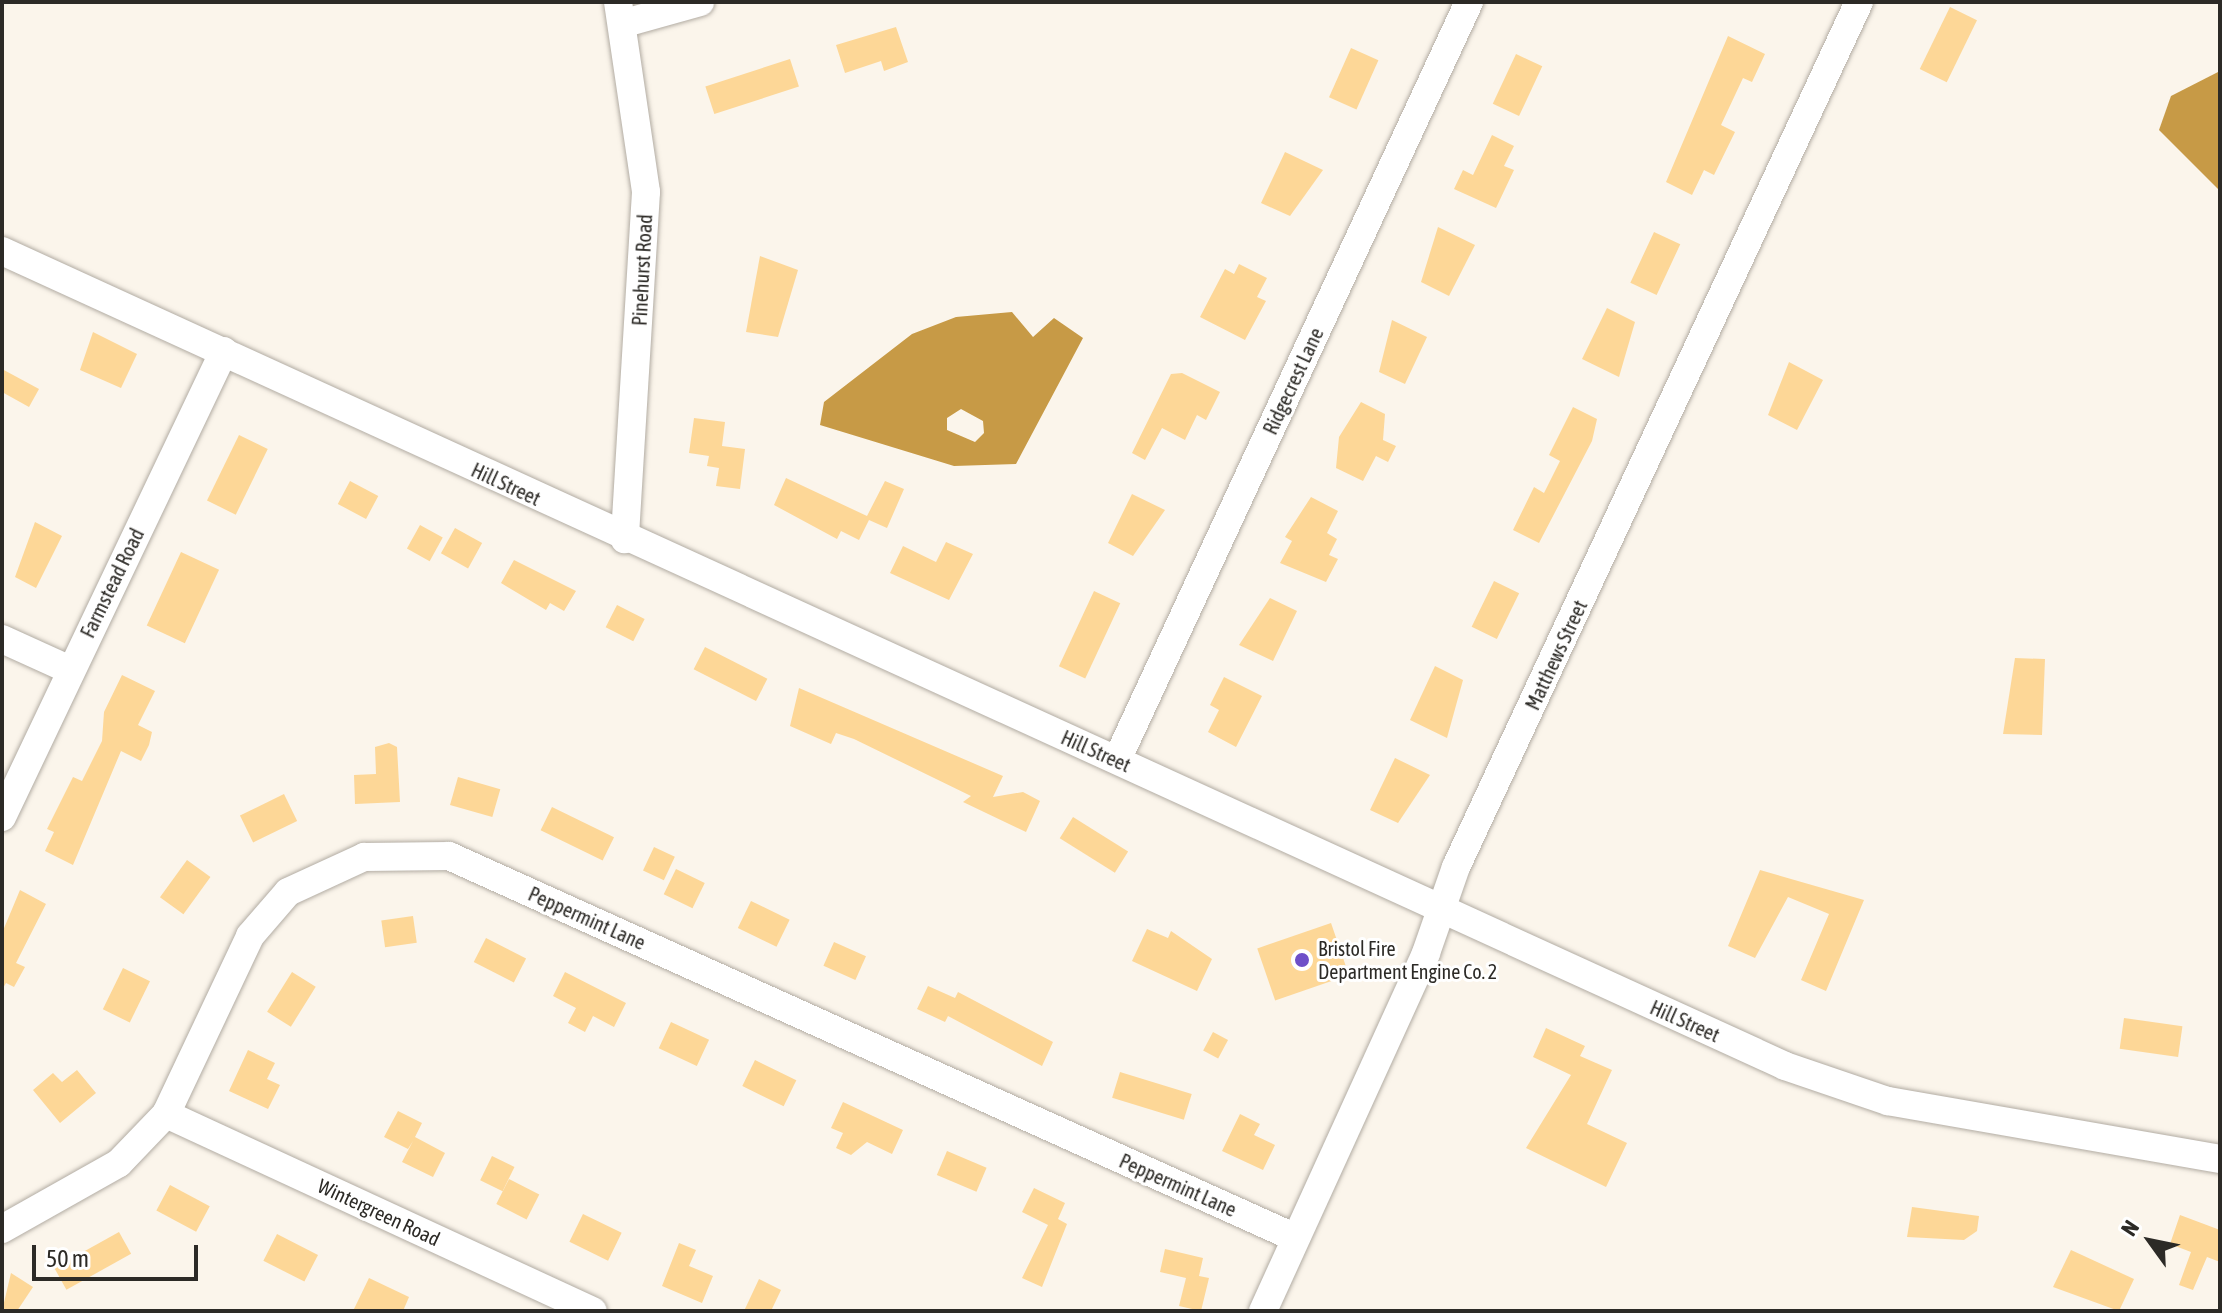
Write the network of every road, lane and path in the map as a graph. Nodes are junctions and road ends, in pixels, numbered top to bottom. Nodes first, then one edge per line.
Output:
1 (700, 2) edge
2 (1469, 2) edge
3 (1859, 2) edge
4 (621, 12) edge
5 (2, 251) edge
6 (224, 351) junction
7 (625, 539) junction
8 (2, 639) edge
9 (70, 670) junction
10 (1117, 760) junction
11 (2, 817) edge
12 (1441, 912) junction
13 (166, 1114) junction
14 (2220, 1159) edge
15 (2, 1229) edge
16 (1296, 1238) junction
17 (593, 1311) edge
18 (1263, 1311) edge

1 - 4 street
2 - 10 street, Ridgecrest Lane
3 - 12 street, Matthews Street
4 - 7 street, Pinehurst Road
5 - 6 street, Hill Street
6 - 7 street, Hill Street
6 - 9 street, Farmstead Road
7 - 10 street, Hill Street
8 - 9 street
9 - 11 street, Farmstead Road
10 - 12 street, Hill Street
12 - 14 street, Hill Street
12 - 16 street, Matthews Street
13 - 15 street, Peppermint Lane
13 - 16 street, Peppermint Lane
13 - 17 street, Wintergreen Road
16 - 18 street, Matthews Street

